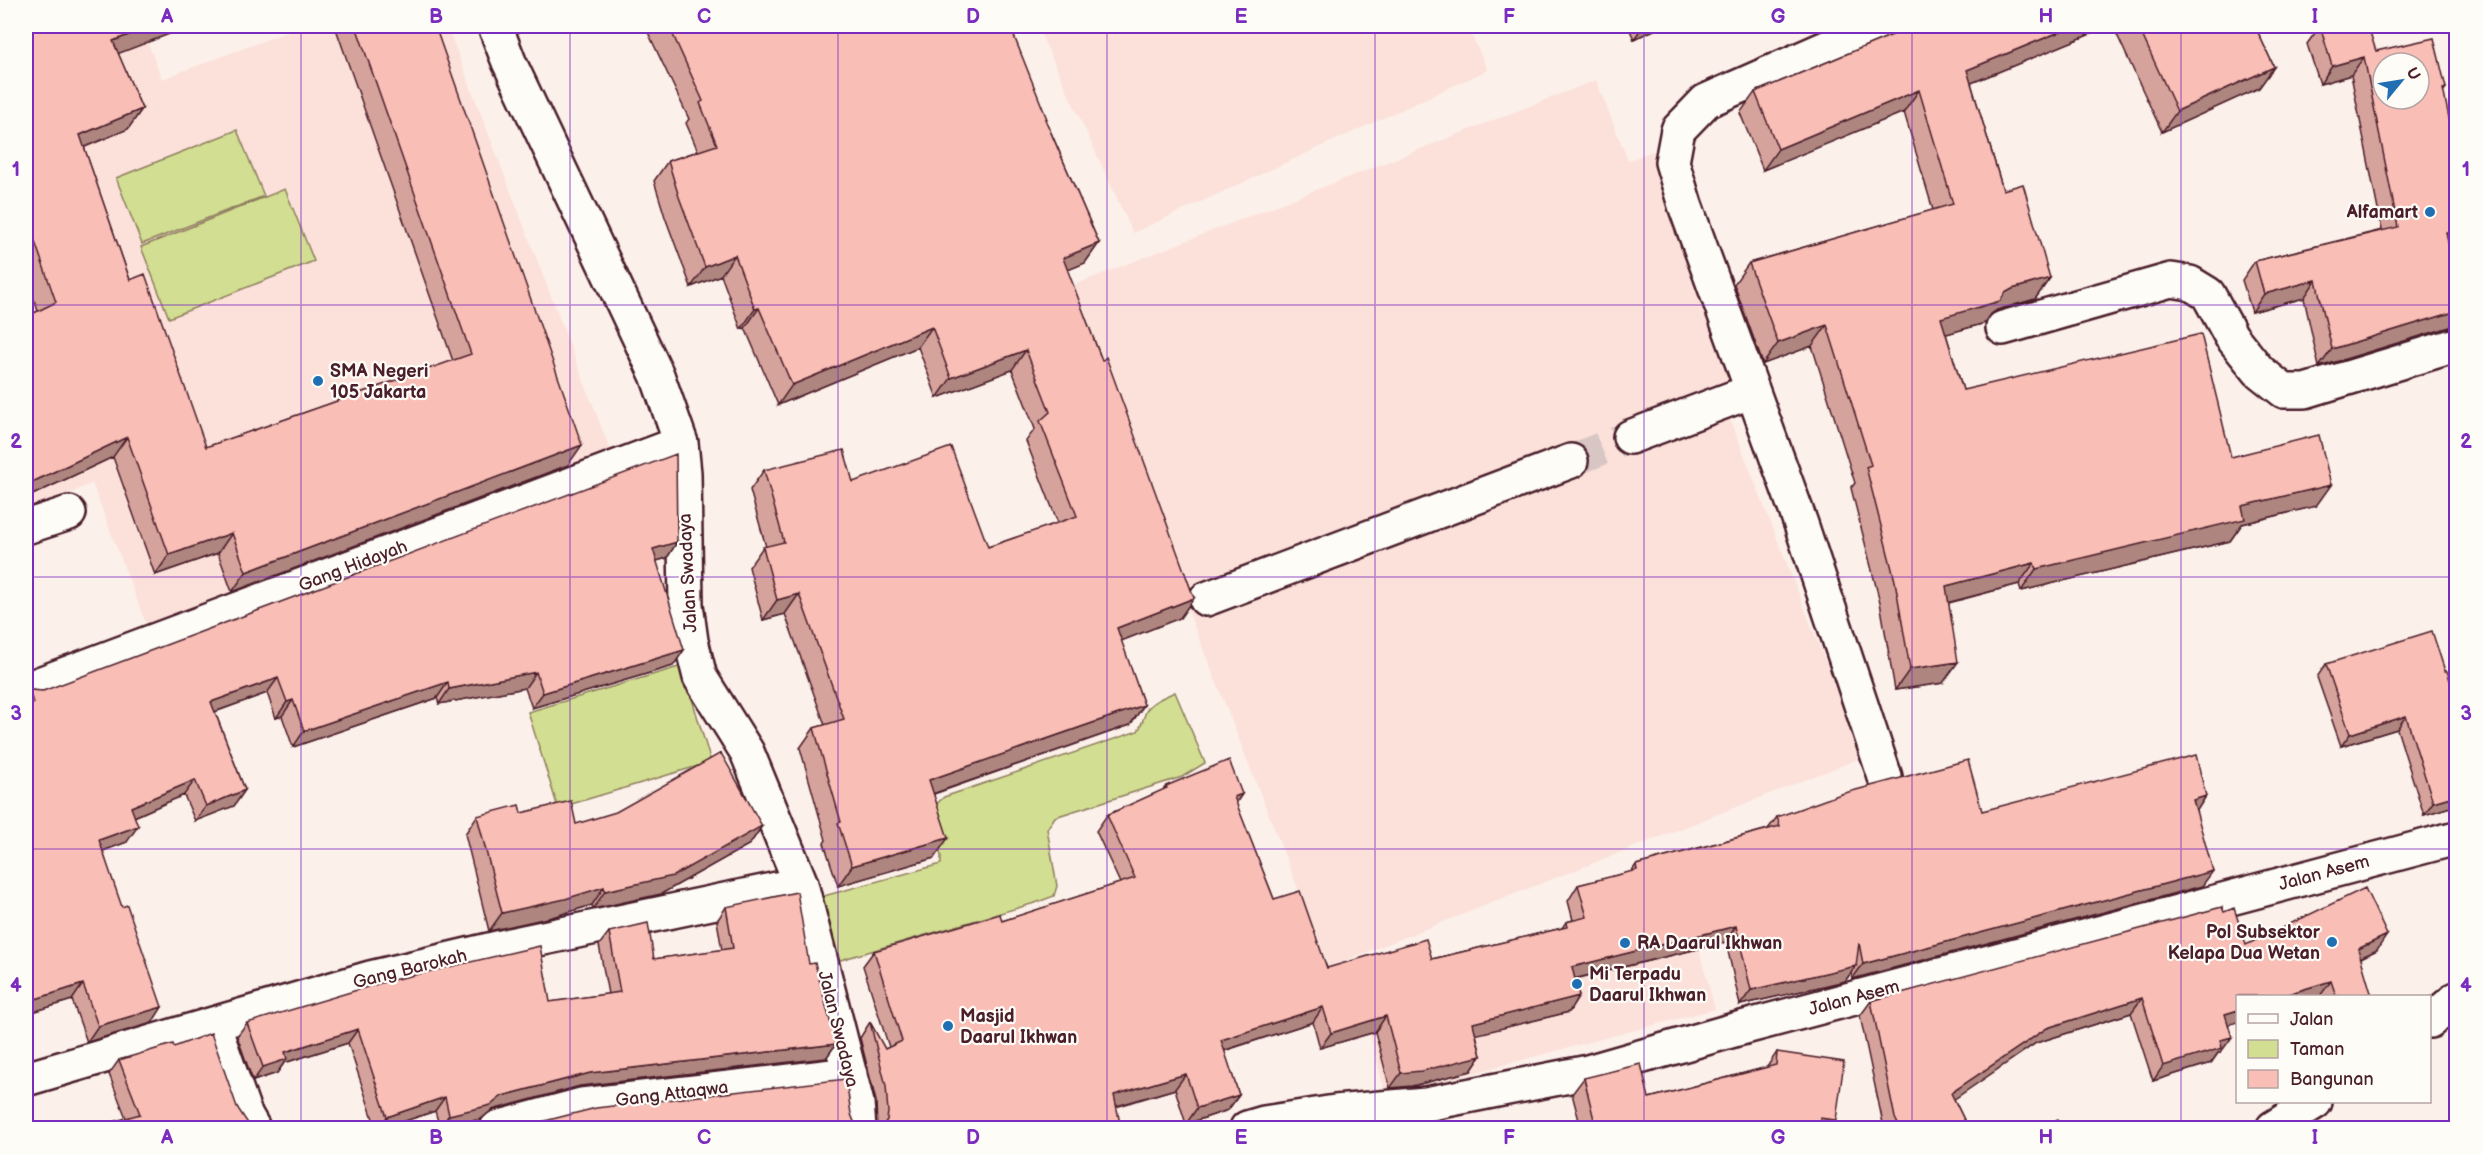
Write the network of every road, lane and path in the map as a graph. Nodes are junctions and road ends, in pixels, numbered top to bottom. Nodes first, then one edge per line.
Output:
1 (495, 26) edge
2 (1876, 26) edge
3 (2003, 328) edge
4 (2457, 345) edge
5 (1752, 392) junction
6 (1630, 437) tunnel mouth
7 (681, 443) junction
8 (1572, 461) tunnel mouth
9 (69, 513) dead end
10 (26, 526) edge
11 (1206, 599) dead end
12 (26, 689) edge
13 (1885, 777) dead end
14 (2457, 838) edge
15 (801, 884) junction
16 (2457, 999) edge
17 (2431, 1020) edge
18 (213, 1024) junction
19 (850, 1074) junction
20 (26, 1079) edge
21 (2312, 1103) edge
22 (253, 1128) edge
23 (497, 1128) edge
24 (859, 1128) edge
25 (1247, 1128) edge
26 (2273, 1128) edge

1 - 7 street, Jalan Swadaya
2 - 5 street
3 - 4 street
5 - 6 street
5 - 13 street
7 - 12 street, Gang Hidayah
7 - 15 street, Jalan Swadaya
8 - 11 street
9 - 10 street
14 - 25 street, Jalan Asem
15 - 18 street, Gang Barokah
15 - 19 street, Jalan Swadaya
16 - 17 street
18 - 20 street, Gang Barokah
18 - 22 street
19 - 23 street, Gang Attaqwa
19 - 24 street, Jalan Swadaya
21 - 26 street

